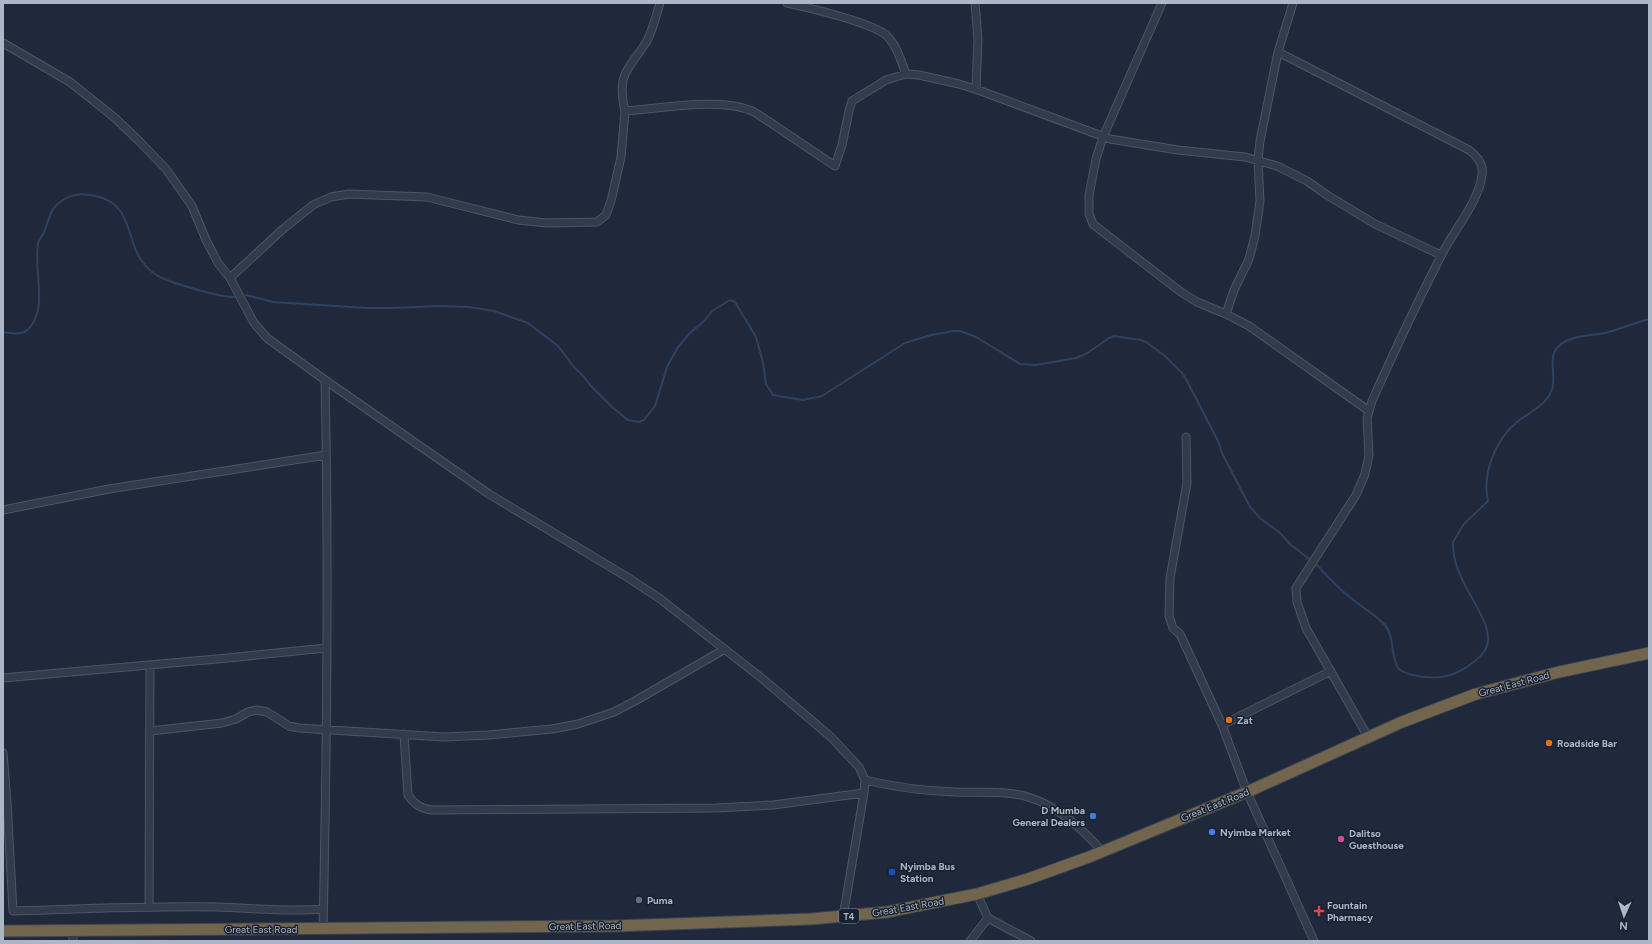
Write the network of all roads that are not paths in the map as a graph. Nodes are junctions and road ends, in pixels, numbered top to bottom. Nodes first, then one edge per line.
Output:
1 (660, 3) edge
2 (787, 3) edge
3 (975, 3) edge
4 (1162, 3) edge
5 (1293, 3) edge
6 (3, 43) edge
7 (1278, 52) junction
8 (906, 74) junction
9 (976, 89) junction
10 (625, 111) junction
11 (1102, 137) junction
12 (1258, 160) junction
13 (1441, 255) junction
14 (230, 278) junction
15 (1226, 314) junction
16 (324, 380) junction
17 (1369, 411) junction
18 (1186, 437) dead end
19 (326, 455) junction
20 (3, 510) edge
21 (326, 648) junction
22 (725, 649) junction
23 (1649, 652) edge
24 (150, 665) junction
25 (1331, 671) junction
26 (3, 678) edge
27 (1222, 725) junction
28 (325, 730) junction
29 (150, 731) junction
30 (404, 734) junction
31 (1368, 737) junction
32 (3, 753) edge
33 (865, 780) junction
34 (1247, 792) junction
35 (864, 793) junction
36 (1103, 852) junction
37 (977, 894) junction
38 (149, 907) junction
39 (323, 909) junction
40 (843, 917) junction
41 (988, 918) junction
42 (323, 929) junction
43 (3, 931) edge
44 (73, 936) edge
45 (970, 941) edge
46 (1031, 941) edge
47 (1314, 941) edge

1 - 10 street
2 - 8 street
3 - 9 street
4 - 11 street
5 - 7 street
6 - 14 street
7 - 12 street
7 - 13 street
8 - 9 street
8 - 10 street
9 - 11 street
10 - 14 street
11 - 12 street
11 - 15 street
12 - 13 street
12 - 15 street
13 - 17 street
14 - 16 street
15 - 17 street
16 - 19 street
16 - 22 street
17 - 25 street
18 - 27 street
19 - 20 street
19 - 21 street
21 - 24 street
21 - 28 street
22 - 30 street
22 - 33 street
23 - 31 highway, Great East Road / T4
24 - 26 street
24 - 29 street
25 - 27 street
25 - 31 street
27 - 34 street
28 - 29 street
28 - 30 street
28 - 39 street
29 - 38 street
30 - 35 street
31 - 34 highway, Great East Road / T4
32 - 38 street
33 - 35 street
33 - 36 street
34 - 36 highway, Great East Road / T4
34 - 47 street
35 - 40 street
36 - 37 highway, Great East Road / T4
37 - 40 highway, Great East Road / T4
37 - 41 street
38 - 39 street
39 - 42 street
40 - 42 highway, Great East Road / T4
41 - 45 street
41 - 46 street
42 - 44 highway, Great East Road / T4
43 - 44 highway, Great East Road / T4

